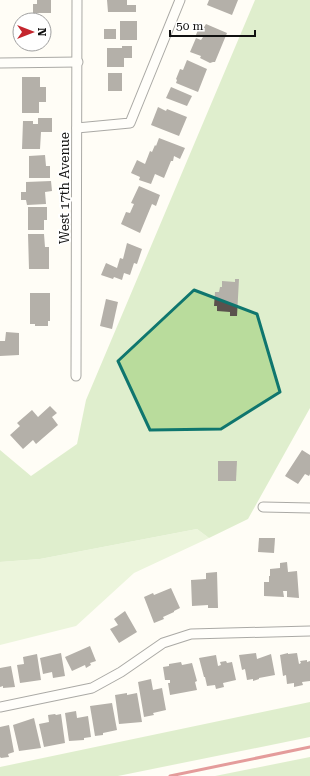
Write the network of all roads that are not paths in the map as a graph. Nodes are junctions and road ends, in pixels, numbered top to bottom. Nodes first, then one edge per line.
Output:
1 (77, 0) edge
2 (180, 0) edge
3 (78, 62) junction
4 (0, 63) edge
5 (77, 128) junction
6 (76, 376) dead end
7 (263, 507) dead end
8 (310, 508) edge
9 (310, 631) edge
10 (0, 707) edge

1 - 3 street, West 17th Avenue
2 - 5 street
3 - 4 street
3 - 5 street, West 17th Avenue
5 - 6 street, West 17th Avenue
7 - 8 street
9 - 10 street

